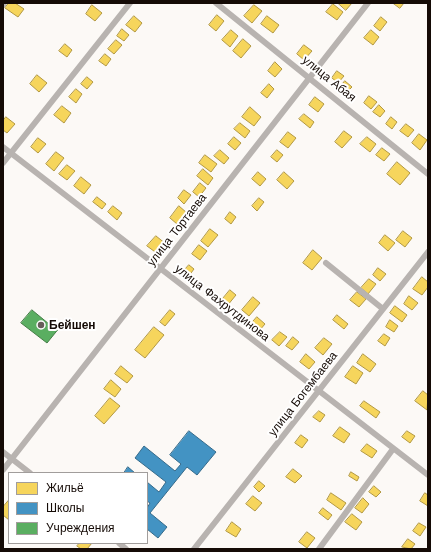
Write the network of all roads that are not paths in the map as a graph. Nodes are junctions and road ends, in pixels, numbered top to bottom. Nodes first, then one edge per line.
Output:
1 (130, 3) edge
2 (216, 3) edge
3 (368, 3) edge
4 (310, 78) junction
5 (3, 147) edge
6 (11, 153) junction
7 (3, 163) edge
8 (428, 174) edge
9 (428, 252) edge
10 (326, 263) dead end
11 (160, 269) junction
12 (383, 309) junction
13 (318, 392) junction
14 (393, 449) junction
15 (3, 452) edge
16 (12, 459) junction
17 (3, 470) edge
18 (29, 472) edge
19 (428, 476) edge
20 (194, 549) edge
21 (319, 549) edge

1 - 6 street
2 - 4 street, улица Абая
3 - 4 street, улица Тортаева
4 - 8 street, улица Абая
4 - 11 street, улица Тортаева
5 - 6 street, улица Фахрутдинова
6 - 7 street
6 - 11 street, улица Фахрутдинова
9 - 12 street, улица Богембаева
10 - 12 street
11 - 13 street, улица Фахрутдинова
11 - 16 street, улица Тортаева
12 - 13 street, улица Богембаева
13 - 14 street, улица Фахрутдинова
13 - 20 street, улица Богембаева
14 - 19 street, улица Фахрутдинова
14 - 21 street
15 - 16 street
16 - 17 street, улица Тортаева
16 - 18 street

